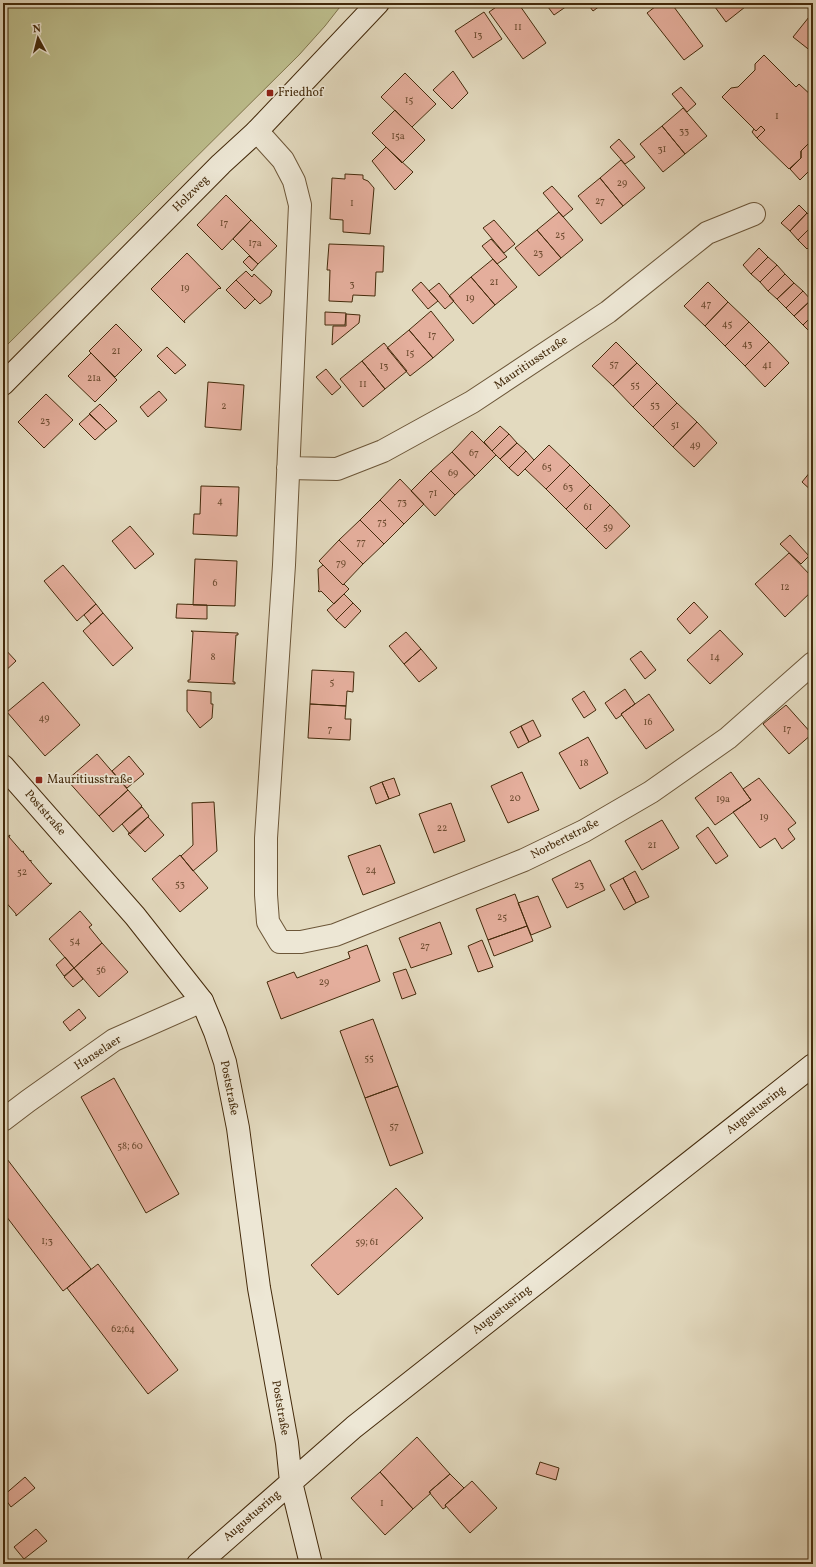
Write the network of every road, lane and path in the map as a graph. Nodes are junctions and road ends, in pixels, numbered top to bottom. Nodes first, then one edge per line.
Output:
1 (378, 3) edge
2 (257, 130) junction
3 (754, 214) dead end
4 (3, 384) edge
5 (288, 468) junction
6 (813, 663) edge
7 (3, 766) edge
8 (202, 1001) junction
9 (813, 1065) edge
10 (3, 1120) edge
11 (291, 1482) junction
12 (198, 1564) edge
13 (311, 1564) edge

1 - 2 street, Holzweg
2 - 4 street, Holzweg
2 - 5 street
3 - 5 street, Mauritiusstraße
5 - 6 street, Norbertstraße
7 - 8 street, Poststraße
8 - 10 street, Hanselaer
8 - 11 street, Poststraße
9 - 11 street, Augustusring
11 - 12 street, Augustusring
11 - 13 street, Poststraße

